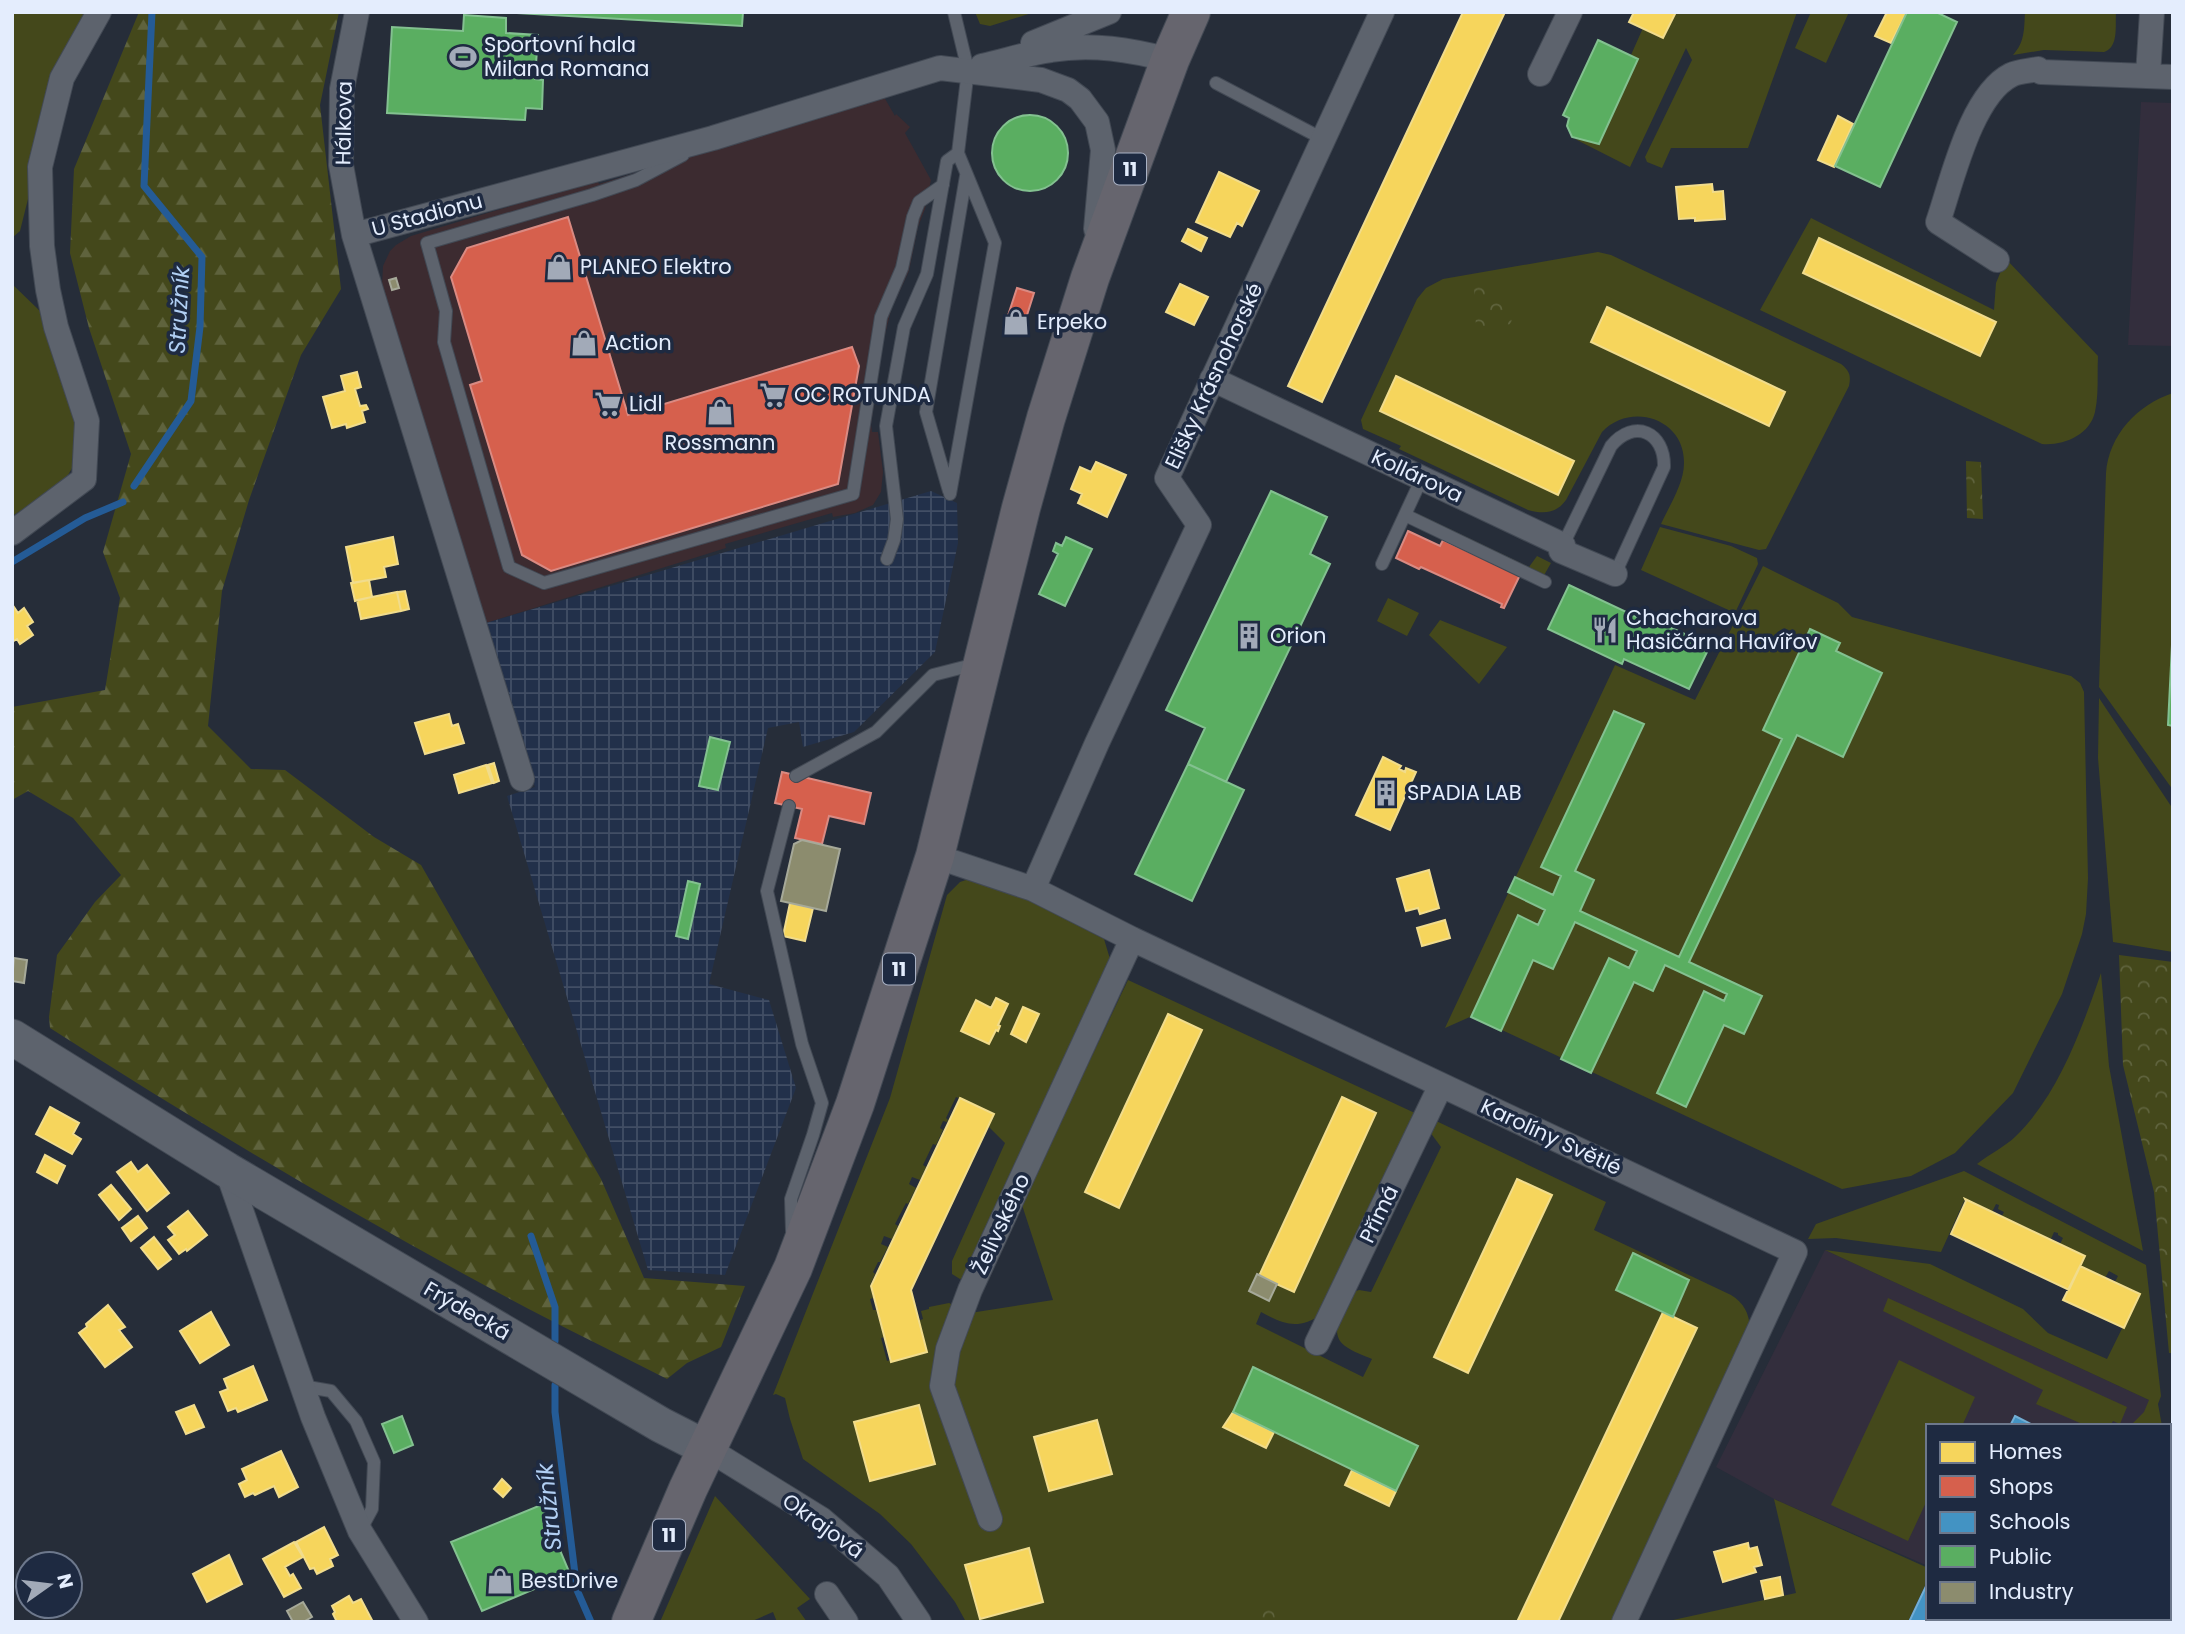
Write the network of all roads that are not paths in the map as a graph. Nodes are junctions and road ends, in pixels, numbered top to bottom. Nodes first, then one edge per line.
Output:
1 (99, 12) edge
2 (357, 12) edge
3 (954, 12) edge
4 (1109, 12) edge
5 (1191, 12) edge
6 (1382, 12) edge
7 (1570, 12) edge
8 (2152, 12) edge
9 (1170, 60) junction
10 (968, 70) junction
11 (1540, 74) dead end
12 (2148, 75) junction
13 (2173, 77) edge
14 (1216, 83) dead end
15 (713, 138) junction
16 (1323, 139) junction
17 (958, 153) junction
18 (966, 174) junction
19 (943, 185) junction
20 (354, 235) junction
21 (1997, 260) dead end
22 (1090, 278) junction
23 (1212, 379) junction
24 (1422, 478) junction
25 (1405, 515) junction
26 (12, 533) edge
27 (1563, 545) junction
28 (887, 559) dead end
29 (1382, 564) dead end
30 (1615, 574) joint
31 (1545, 582) dead end
32 (983, 663) junction
33 (796, 776) dead end
34 (522, 779) dead end
35 (789, 806) dead end
36 (935, 856) junction
37 (1033, 888) junction
38 (1132, 939) junction
39 (12, 1037) edge
40 (1441, 1085) junction
41 (227, 1170) junction
42 (793, 1268) junction
43 (1317, 1343) dead end
44 (302, 1386) junction
45 (708, 1449) junction
46 (990, 1519) dead end
47 (360, 1531) junction
48 (827, 1594) dead end
49 (416, 1622) edge
50 (631, 1622) edge
51 (846, 1622) edge
52 (919, 1622) edge
53 (1624, 1622) edge

1 - 26 street
2 - 20 street, Hálkova
3 - 10 lane
4 - 10 street, U Stadionu
5 - 9 main road, 11
6 - 16 street, Elišky Krásnohorské
7 - 11 street
8 - 12 street
9 - 10 street, U Stadionu
9 - 22 main road, 11
10 - 15 street, U Stadionu
10 - 17 lane
10 - 22 street, U Stadionu
12 - 13 street
12 - 21 street
14 - 16 lane
15 - 19 lane
15 - 20 street, U Stadionu
16 - 23 street, Elišky Krásnohorské
17 - 18 lane
17 - 19 lane
18 - 18 lane
19 - 28 lane
20 - 34 street, U Stadionu
22 - 32 main road, 11
23 - 24 street, Kollárova
23 - 37 street, Elišky Krásnohorské
24 - 25 lane
24 - 27 street, Kollárova
25 - 29 lane
25 - 31 lane
27 - 30 street, Kollárova
27 - 30 lane
32 - 33 lane
32 - 36 main road, 11
35 - 42 lane
36 - 37 street, Karolíny Světlé
36 - 42 main road, 11
37 - 38 street, Karolíny Světlé
38 - 40 street, Karolíny Světlé
38 - 46 street, Želivského
39 - 41 street, Frýdecká
40 - 43 street, Přímá
40 - 53 street, Karolíny Světlé
41 - 44 street
41 - 45 street, Frýdecká
42 - 45 main road, 11
44 - 47 street
44 - 47 lane
45 - 50 main road, 11
45 - 52 street, Okrajová
47 - 49 street
48 - 51 street

